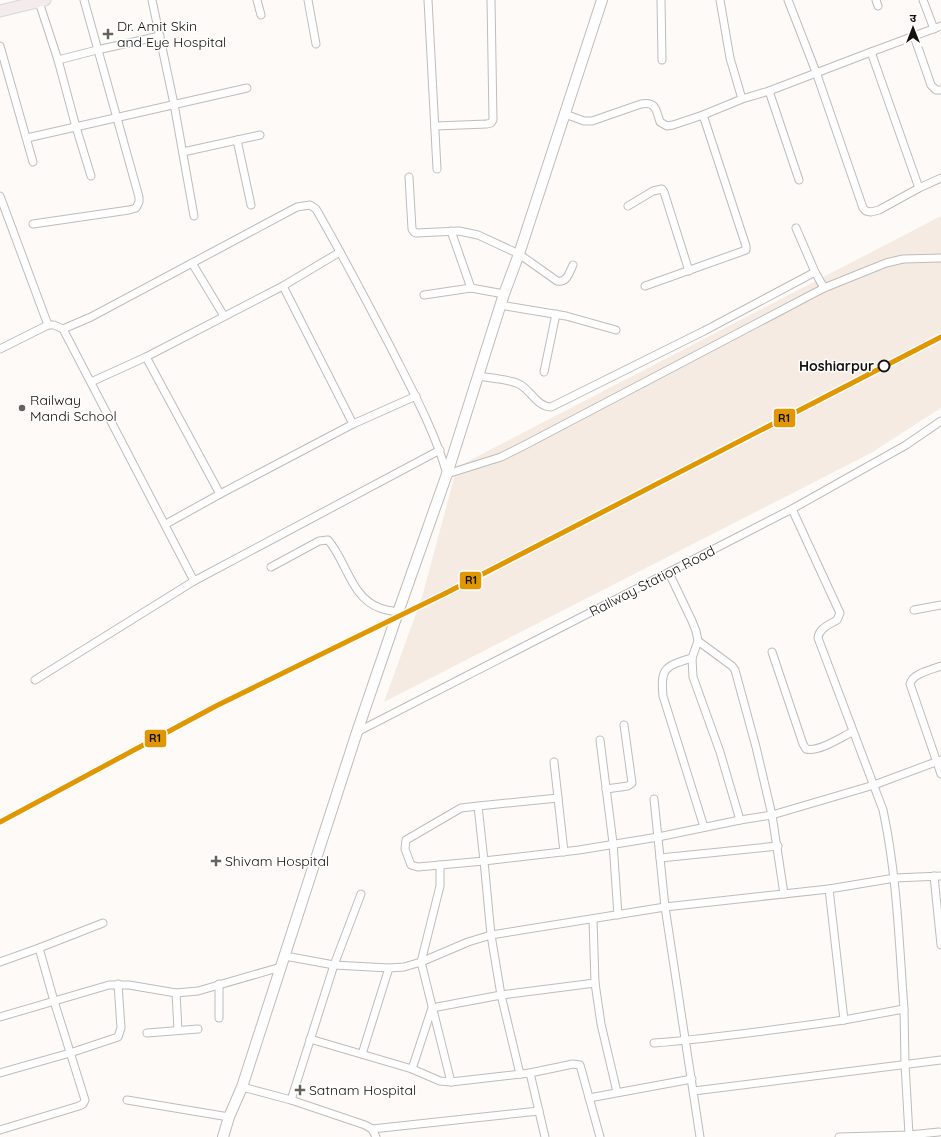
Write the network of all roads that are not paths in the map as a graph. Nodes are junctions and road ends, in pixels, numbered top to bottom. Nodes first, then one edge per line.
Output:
1 (84, 0) edge
2 (152, 0) edge
3 (257, 0) edge
4 (308, 0) edge
5 (428, 0) edge
6 (491, 0) edge
7 (602, 0) edge
8 (661, 0) edge
9 (720, 0) edge
10 (788, 0) edge
11 (923, 0) edge
12 (38, 1) edge
13 (10, 4) edge
14 (0, 11) edge
15 (261, 15) dead end
16 (938, 27) edge
17 (160, 36) junction
18 (914, 36) junction
19 (316, 44) dead end
20 (0, 46) edge
21 (97, 50) junction
22 (870, 52) junction
23 (58, 60) junction
24 (662, 60) dead end
25 (816, 72) junction
26 (248, 88) dead end
27 (941, 90) edge
28 (769, 91) junction
29 (742, 99) junction
30 (174, 104) junction
31 (565, 114) junction
32 (703, 115) junction
33 (117, 118) junction
34 (435, 126) junction
35 (76, 127) junction
36 (260, 135) dead end
37 (27, 138) junction
38 (237, 140) junction
39 (183, 152) junction
40 (33, 162) dead end
41 (438, 169) dead end
42 (91, 176) dead end
43 (409, 177) dead end
44 (941, 178) edge
45 (799, 180) dead end
46 (919, 188) junction
47 (0, 196) edge
48 (251, 205) dead end
49 (628, 206) dead end
50 (194, 216) dead end
51 (33, 224) dead end
52 (796, 228) dead end
53 (451, 231) junction
54 (340, 252) junction
55 (519, 254) junction
56 (941, 258) edge
57 (192, 263) junction
58 (573, 265) dead end
59 (689, 271) junction
60 (815, 272) junction
61 (283, 286) junction
62 (645, 286) dead end
63 (471, 288) junction
64 (824, 288) junction
65 (504, 294) junction
66 (424, 295) dead end
67 (500, 305) junction
68 (556, 314) junction
69 (224, 316) junction
70 (48, 325) junction
71 (63, 329) junction
72 (616, 330) dead end
73 (0, 349) edge
74 (146, 358) junction
75 (544, 372) dead end
76 (478, 376) junction
77 (91, 382) junction
78 (416, 396) junction
79 (941, 421) edge
80 (353, 424) junction
81 (440, 450) junction
82 (447, 474) junction
83 (220, 494) junction
84 (792, 509) junction
85 (166, 524) junction
86 (272, 567) dead end
87 (669, 573) junction
88 (194, 581) junction
89 (941, 605) edge
90 (914, 610) dead end
91 (398, 612) junction
92 (698, 641) junction
93 (772, 652) dead end
94 (692, 658) junction
95 (941, 666) edge
96 (35, 680) dead end
97 (624, 725) dead end
98 (357, 732) junction
99 (852, 732) junction
100 (600, 740) dead end
101 (939, 761) edge
102 (554, 762) dead end
103 (941, 774) edge
104 (874, 785) junction
105 (606, 789) junction
106 (558, 798) junction
107 (654, 799) dead end
108 (478, 806) junction
109 (772, 815) junction
110 (740, 820) junction
111 (704, 827) junction
112 (658, 837) junction
113 (613, 843) junction
114 (778, 846) junction
115 (564, 852) junction
116 (660, 858) junction
117 (484, 861) junction
118 (440, 865) junction
119 (938, 876) edge
120 (894, 878) junction
121 (829, 889) junction
122 (361, 894) dead end
123 (784, 894) junction
124 (665, 907) junction
125 (618, 916) junction
126 (593, 920) junction
127 (103, 923) dead end
128 (490, 935) junction
129 (941, 945) edge
130 (39, 948) junction
131 (285, 956) junction
132 (0, 962) edge
133 (421, 962) junction
134 (334, 965) junction
135 (281, 967) junction
136 (389, 968) junction
137 (595, 983) junction
138 (118, 984) junction
139 (219, 984) junction
140 (176, 993) junction
141 (501, 995) junction
142 (54, 1000) junction
143 (432, 1008) junction
144 (904, 1009) junction
145 (0, 1017) edge
146 (219, 1018) dead end
147 (844, 1020) junction
148 (198, 1029) dead end
149 (178, 1030) junction
150 (147, 1034) dead end
151 (310, 1039) junction
152 (686, 1041) junction
153 (654, 1043) dead end
154 (70, 1053) junction
155 (362, 1054) junction
156 (941, 1060) edge
157 (905, 1064) junction
158 (412, 1069) junction
159 (0, 1073) edge
160 (530, 1073) junction
161 (520, 1074) junction
162 (692, 1079) junction
163 (451, 1082) junction
164 (242, 1087) junction
165 (694, 1091) junction
166 (617, 1092) junction
167 (590, 1098) junction
168 (127, 1100) dead end
169 (292, 1100) junction
170 (539, 1111) junction
171 (230, 1117) junction
172 (372, 1129) junction
173 (0, 1130) edge
174 (940, 1134) edge
175 (909, 1135) junction
176 (893, 1136) edge
177 (223, 1137) edge
178 (376, 1137) edge
179 (544, 1137) edge
180 (600, 1137) edge
181 (700, 1137) edge
182 (839, 1137) edge

1 - 21 street
2 - 17 street
3 - 15 street
4 - 19 street
5 - 34 street
6 - 34 street
7 - 31 main road
8 - 24 street
9 - 29 street
10 - 25 street
11 - 16 street
12 - 13 main road
12 - 23 street
13 - 14 main road
16 - 18 street
17 - 21 street
17 - 30 street
18 - 22 street
18 - 27 street
20 - 37 street
21 - 23 street
21 - 33 street
22 - 25 street
22 - 46 street
23 - 35 street
25 - 28 street
25 - 46 street
26 - 30 street
28 - 29 street
28 - 45 street
29 - 32 street
30 - 33 street
30 - 39 street
31 - 32 street
31 - 55 main road
32 - 59 street
33 - 35 street
33 - 51 street
34 - 41 street
35 - 37 street
35 - 42 street
36 - 38 street
37 - 40 street
38 - 39 street
38 - 48 street
39 - 50 street
43 - 53 street
44 - 46 street
47 - 70 street
49 - 59 street
52 - 60 street
53 - 55 street
53 - 63 street
54 - 57 street
54 - 61 street
54 - 78 street
55 - 58 street
55 - 65 main road
56 - 64 street
57 - 69 street
57 - 71 street
59 - 62 street
60 - 64 street
60 - 76 street
61 - 69 street
61 - 80 street
63 - 65 street
63 - 66 street
64 - 82 street
65 - 67 main road
67 - 68 street
67 - 76 main road
68 - 72 street
68 - 75 street
69 - 74 street
70 - 71 street
70 - 73 street
71 - 77 street
74 - 77 street
74 - 83 street
76 - 82 main road
77 - 85 street
78 - 80 street
78 - 81 street
79 - 84 street, Railway Station Road
80 - 83 street
81 - 82 street
81 - 88 street
82 - 91 main road
83 - 85 street
84 - 87 street, Railway Station Road
84 - 99 street
85 - 88 street
86 - 91 street
87 - 92 street
87 - 98 street, Railway Station Road
88 - 96 street
89 - 90 street
91 - 98 main road
92 - 94 street
92 - 109 street
93 - 99 street
94 - 110 street
94 - 111 street
95 - 101 street
97 - 105 street
98 - 131 main road
99 - 104 street
100 - 105 street
101 - 103 street
101 - 104 street
102 - 106 street
104 - 109 street
104 - 120 street
105 - 113 street
106 - 108 street
106 - 115 street
107 - 112 street
108 - 117 street
108 - 118 street
109 - 110 street
109 - 114 street
110 - 111 street
111 - 112 street
112 - 113 street
112 - 116 street
113 - 115 street
113 - 125 street
114 - 116 street
114 - 123 street
115 - 117 street
116 - 124 street
117 - 118 street
117 - 128 street
118 - 133 street
119 - 120 street
119 - 129 street
120 - 121 street
120 - 144 street
121 - 123 street
121 - 147 street
122 - 134 street
123 - 124 street
124 - 125 street
124 - 152 street
125 - 126 street
126 - 128 street
126 - 137 street
127 - 130 street
128 - 133 street
128 - 141 street
130 - 132 street
130 - 142 street
131 - 134 street
131 - 135 main road
133 - 136 street
133 - 143 street
134 - 136 street
134 - 151 street
135 - 139 street
135 - 164 main road
136 - 155 street
137 - 141 street
137 - 166 street
138 - 140 street
138 - 142 street
138 - 154 street
139 - 140 street
139 - 146 street
140 - 149 street
141 - 143 street
141 - 161 street
142 - 145 street
142 - 154 street
143 - 158 street
143 - 163 street
144 - 147 street
144 - 157 street
147 - 152 street
148 - 149 street
149 - 150 street
151 - 155 street
151 - 169 street
152 - 153 street
152 - 162 street
154 - 159 street
154 - 173 street
155 - 158 street
156 - 157 street
157 - 165 street
157 - 175 street
158 - 163 street
160 - 161 street
160 - 167 street
160 - 170 street
161 - 163 street
162 - 165 street
162 - 166 street
164 - 169 street
164 - 171 main road
165 - 181 street
166 - 167 street
167 - 180 street
168 - 171 street
169 - 172 street
170 - 172 street
170 - 179 street
171 - 177 main road
172 - 178 street
174 - 175 street
175 - 176 street
176 - 182 street

